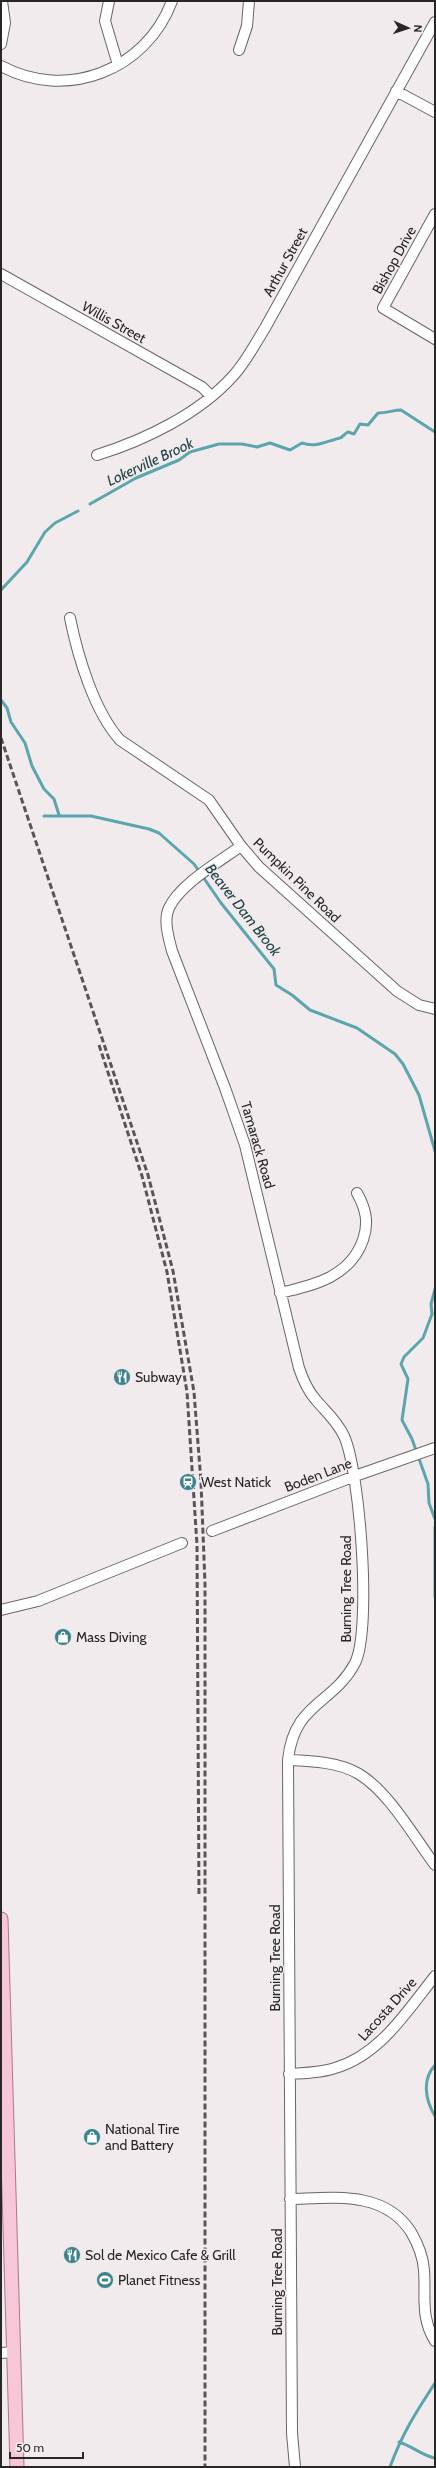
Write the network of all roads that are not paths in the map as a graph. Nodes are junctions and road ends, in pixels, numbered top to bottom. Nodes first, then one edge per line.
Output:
1 (2, 1) edge
2 (109, 1) edge
3 (172, 1) edge
4 (249, 1) edge
5 (435, 22) edge
6 (1, 44) edge
7 (239, 50) dead end
8 (1, 66) edge
9 (118, 66) junction
10 (396, 91) junction
11 (435, 112) edge
12 (435, 214) edge
13 (1, 274) edge
14 (435, 339) edge
15 (211, 396) junction
16 (97, 455) dead end
17 (70, 618) dead end
18 (241, 846) junction
19 (435, 1009) edge
20 (357, 1193) dead end
21 (280, 1293) junction
22 (431, 1450) edge
23 (355, 1476) junction
24 (212, 1531) dead end
25 (182, 1543) dead end
26 (1, 1610) edge
27 (288, 1760) junction
28 (435, 1865) edge
29 (1, 1919) edge
30 (435, 1976) edge
31 (289, 2074) junction
32 (4, 2124) edge
33 (290, 2199) junction
34 (5, 2215) edge
35 (435, 2341) edge
36 (7, 2353) edge
37 (16, 2467) edge
38 (295, 2467) edge

1 - 6 street
2 - 9 street
3 - 9 street
4 - 7 street
5 - 10 street, Arthur Street
8 - 9 street
10 - 11 street
10 - 15 street, Arthur Street
12 - 14 street, Bishop Drive
13 - 15 street, Willis Street
15 - 16 street, Arthur Street
17 - 18 street, Pumpkin Pine Road
18 - 19 street, Pumpkin Pine Road
18 - 21 street, Tamarack Road
20 - 21 street
21 - 23 street, Tamarack Road
22 - 23 street, Boden Lane
23 - 24 street, Boden Lane
23 - 27 street, Burning Tree Road
25 - 26 street
27 - 28 street
27 - 31 street, Burning Tree Road
29 - 32 main road
30 - 31 street, Lacosta Drive
31 - 33 street, Burning Tree Road
32 - 34 main road
33 - 35 street
33 - 38 street, Burning Tree Road
34 - 36 main road
36 - 37 main road

